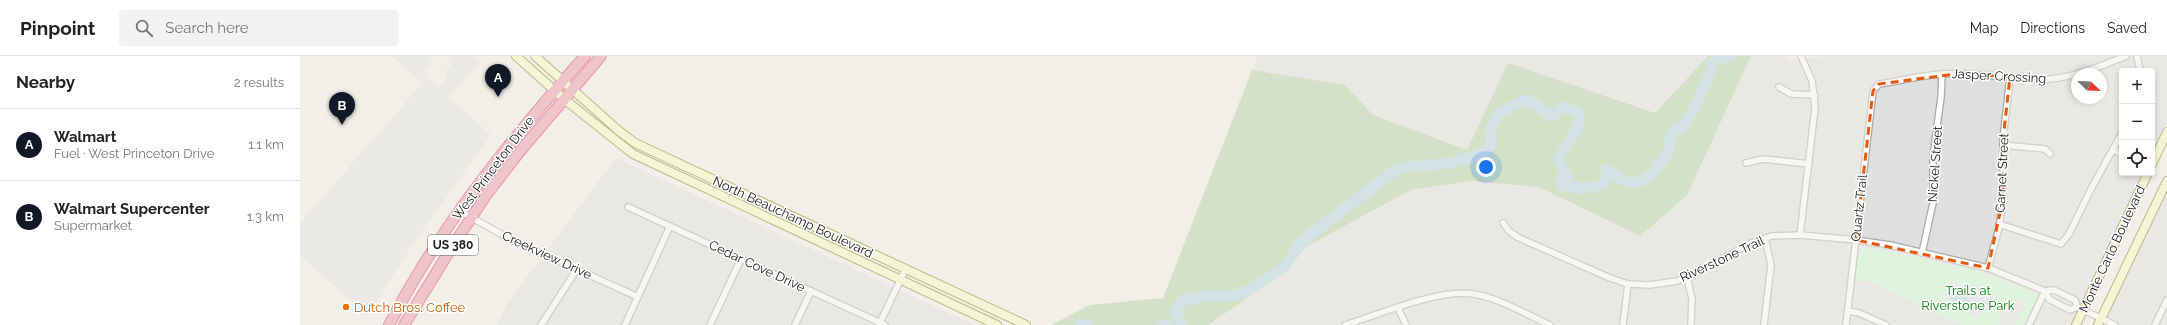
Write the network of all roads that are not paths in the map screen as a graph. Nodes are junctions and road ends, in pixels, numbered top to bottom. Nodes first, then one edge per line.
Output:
1 (516, 56) edge
2 (535, 56) edge
3 (585, 56) edge
4 (601, 56) edge
5 (1801, 56) edge
6 (2126, 56) edge
7 (2137, 56) edge
8 (2139, 68) edge
9 (1942, 74) junction
10 (2010, 77) junction
11 (563, 80) junction
12 (1779, 87) dead end
13 (573, 89) junction
14 (555, 90) junction
15 (1873, 91) joint
16 (1815, 95) junction
17 (564, 99) junction
18 (2167, 132) edge
19 (2119, 139) edge
20 (2003, 145) junction
21 (2114, 150) junction
22 (2119, 152) edge
23 (633, 154) junction
24 (659, 154) junction
25 (2050, 154) dead end
26 (2155, 158) edge
27 (1746, 163) dead end
28 (1809, 164) junction
29 (2146, 176) edge
30 (2167, 181) edge
31 (628, 207) dead end
32 (458, 210) junction
33 (470, 218) junction
34 (1503, 223) dead end
35 (1999, 224) junction
36 (670, 226) junction
37 (1800, 235) junction
38 (1765, 238) junction
39 (1856, 240) junction
40 (1922, 253) junction
41 (741, 259) junction
42 (1988, 268) junction
43 (577, 269) junction
44 (905, 270) junction
45 (1687, 277) junction
46 (900, 280) junction
47 (1628, 284) junction
48 (811, 291) junction
49 (2045, 292) junction
50 (638, 297) junction
51 (2167, 300) edge
52 (1398, 308) junction
53 (2080, 308) junction
54 (1848, 311) junction
55 (2100, 322) edge
56 (881, 324) edge
57 (389, 325) edge
58 (404, 325) edge
59 (541, 325) edge
60 (625, 325) edge
61 (710, 325) edge
62 (795, 325) edge
63 (996, 325) edge
64 (1026, 325) edge
65 (1346, 325) edge
66 (1406, 325) edge
67 (1550, 325) edge
68 (1623, 325) edge
69 (1691, 325) edge
70 (1764, 325) edge
71 (1846, 325) edge
72 (1886, 325) edge
73 (2029, 325) edge
74 (2076, 325) edge
75 (2115, 325) edge
76 (2155, 325) edge

1 - 14 street, North Beauchamp Boulevard
2 - 11 street, North Beauchamp Boulevard
3 - 11 highway, West Princeton Drive / US 380
4 - 13 highway, West Princeton Drive / US 380
5 - 16 street
6 - 10 street, Jasper Crossing
7 - 8 street
9 - 10 street, Jasper Crossing
9 - 15 street, Jasper Crossing
9 - 40 street, Nickel Street
10 - 20 street, Garnet Street
11 - 13 street, North Beauchamp Boulevard
11 - 14 highway, West Princeton Drive / US 380
12 - 16 street
13 - 17 highway, West Princeton Drive / US 380
13 - 24 street, North Beauchamp Boulevard
14 - 17 street, North Beauchamp Boulevard
14 - 32 highway, West Princeton Drive / US 380
15 - 39 street, Quartz Trail
16 - 28 street
17 - 23 street, North Beauchamp Boulevard
17 - 33 highway, West Princeton Drive / US 380
18 - 26 street
19 - 21 street
20 - 25 street
20 - 35 street, Garnet Street
21 - 22 street
21 - 35 street
23 - 24 street
23 - 46 street, North Beauchamp Boulevard
24 - 44 street, North Beauchamp Boulevard
27 - 28 street
28 - 37 street
29 - 53 street, Monte Carlo Boulevard
30 - 55 street, Monte Carlo Boulevard
31 - 36 street, Cedar Cove Drive
32 - 33 street, Creekview Drive
32 - 57 highway, West Princeton Drive / US 380
33 - 43 street, Creekview Drive
33 - 58 highway, West Princeton Drive / US 380
34 - 47 street, Riverstone Trail
35 - 42 street, Garnet Street
36 - 41 street, Cedar Cove Drive
36 - 50 street
37 - 38 street, Riverstone Trail
37 - 39 street, Riverstone Trail
38 - 45 street, Riverstone Trail
38 - 70 street
39 - 40 street, Riverstone Trail
39 - 54 street, Quartz Trail
40 - 42 street, Riverstone Trail
41 - 48 street, Cedar Cove Drive
41 - 61 street
42 - 49 street, Riverstone Trail
43 - 50 street, Creekview Drive
43 - 59 street
44 - 46 street
44 - 64 street, North Beauchamp Boulevard
45 - 47 street, Riverstone Trail
45 - 69 street
46 - 56 street
46 - 63 street, North Beauchamp Boulevard
47 - 68 street
48 - 56 street, Cedar Cove Drive
48 - 62 street
49 - 53 street, Riverstone Trail
49 - 53 street, Riverstone Trail
49 - 73 street
50 - 60 street
51 - 76 street
52 - 65 street
52 - 66 street
52 - 67 street
53 - 55 street
53 - 74 street, Monte Carlo Boulevard
54 - 71 street, Quartz Trail
54 - 72 street
55 - 75 street

